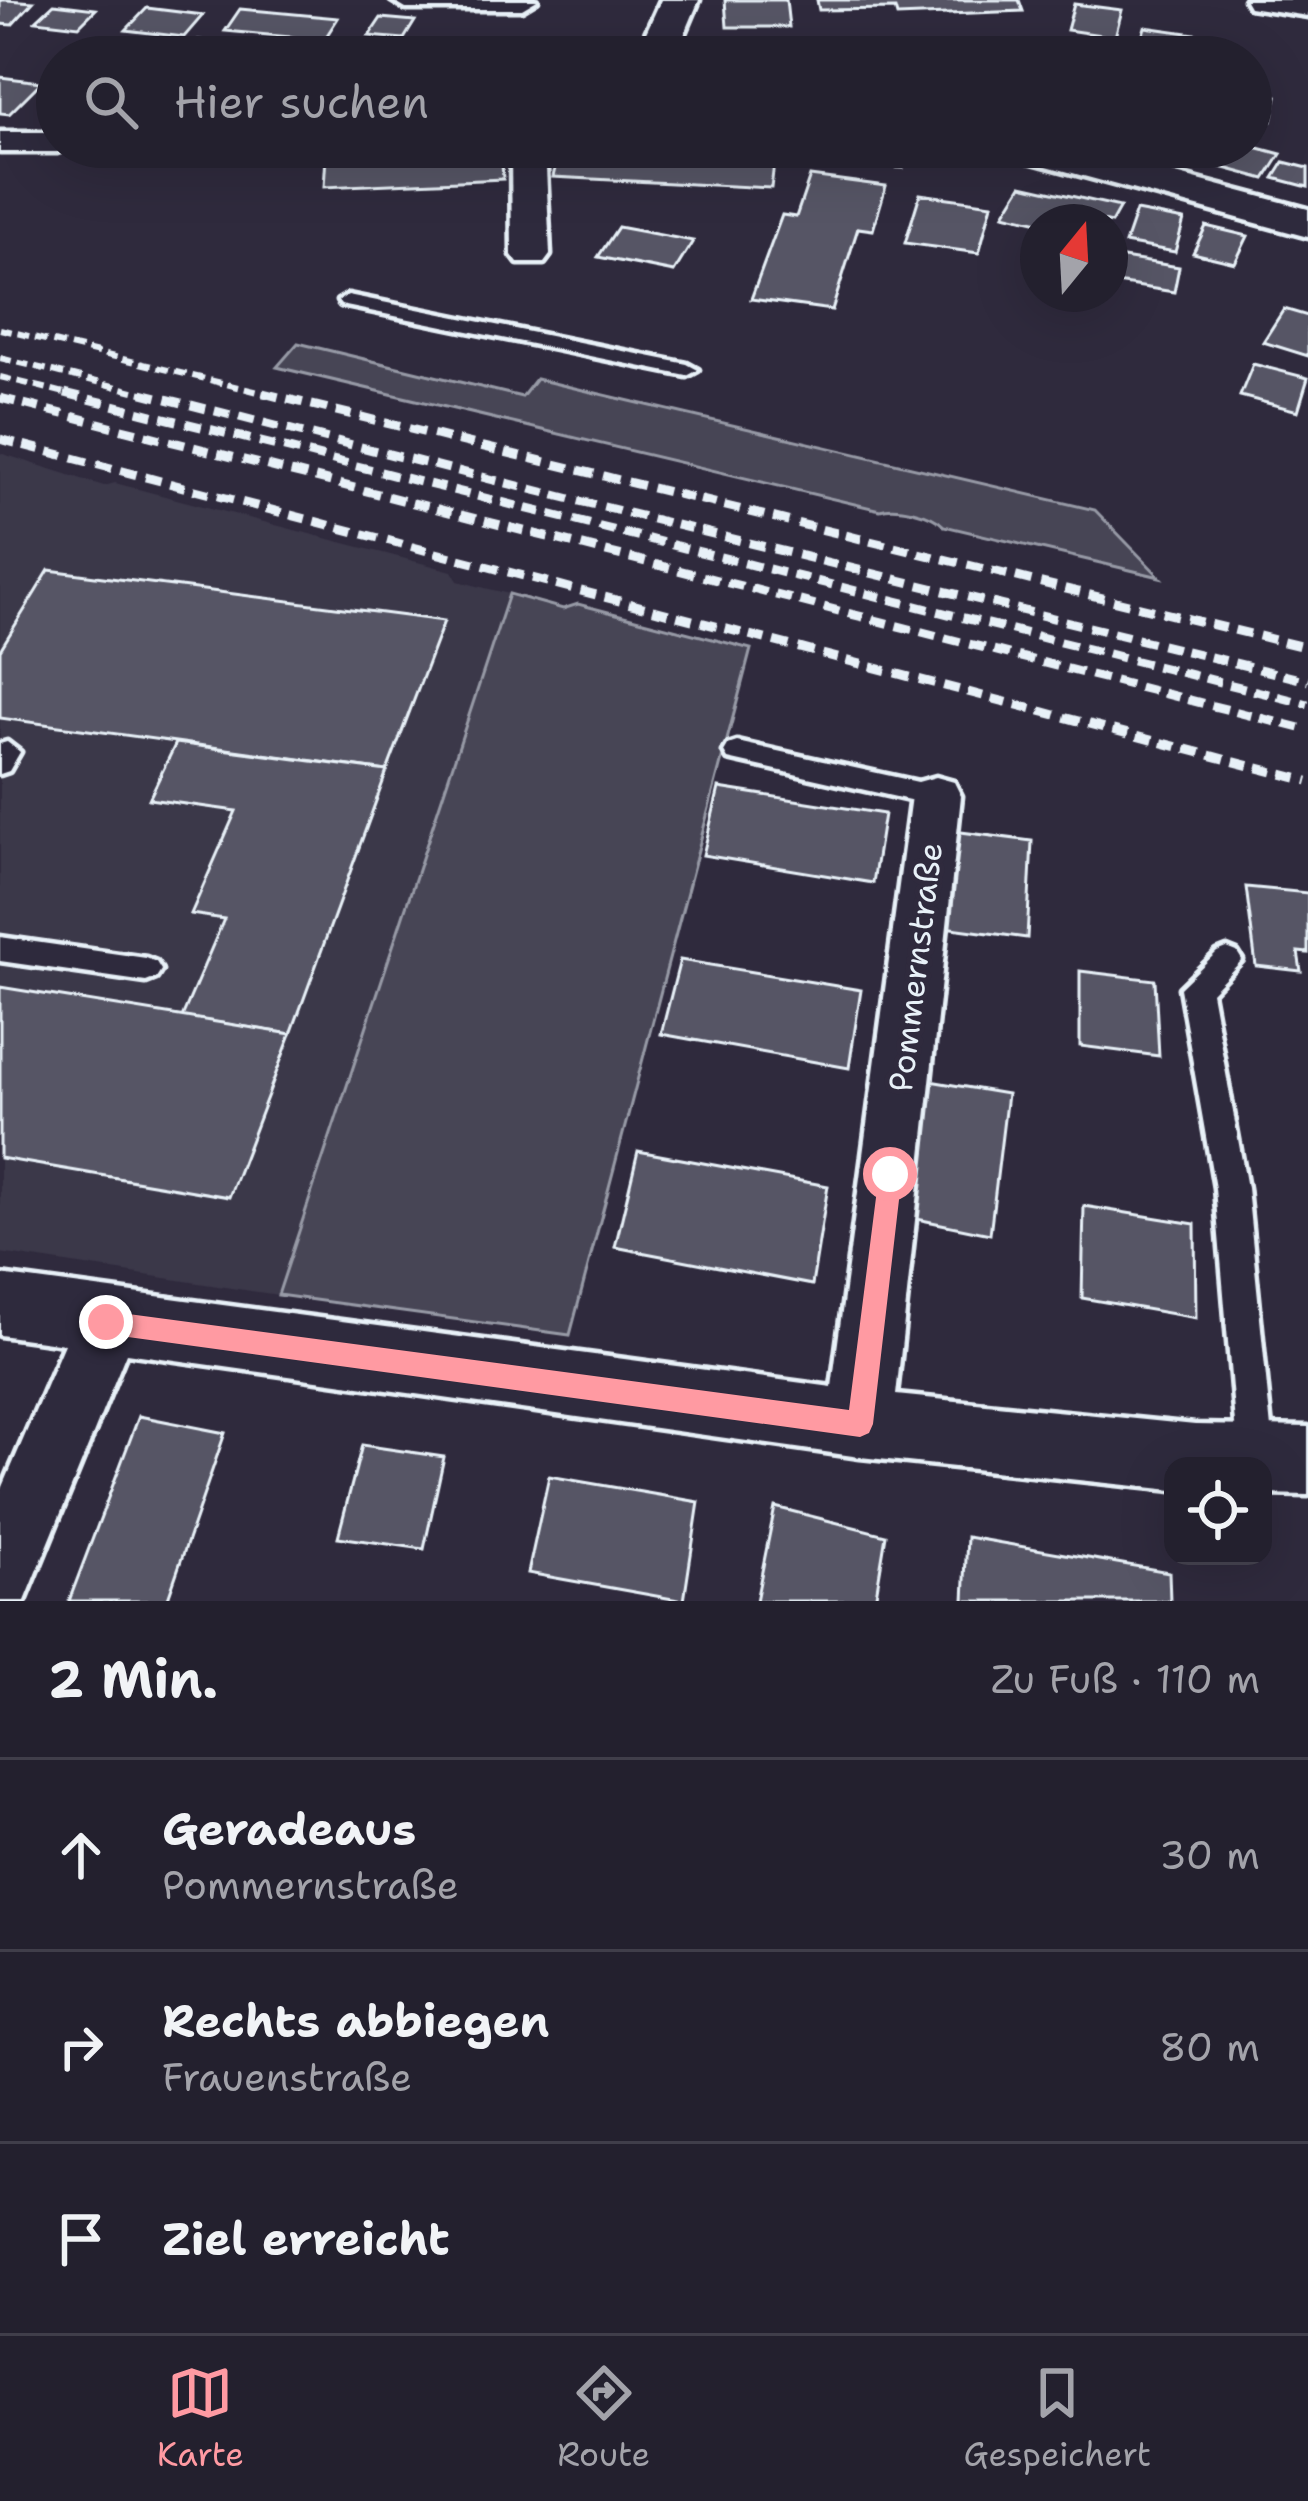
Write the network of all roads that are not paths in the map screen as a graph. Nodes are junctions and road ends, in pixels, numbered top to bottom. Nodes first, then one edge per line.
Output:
1 (406, 0) edge
2 (522, 0) edge
3 (680, 0) edge
4 (1260, 0) edge
5 (1308, 7) edge
6 (664, 36) edge
7 (0, 142) edge
8 (36, 142) edge
9 (529, 168) edge
10 (1103, 168) edge
11 (1308, 223) edge
12 (531, 256) dead end
13 (348, 301) dead end
14 (688, 370) dead end
15 (737, 752) dead end
16 (936, 796) joint
17 (0, 949) edge
18 (1228, 960) dead end
19 (146, 970) dead end
20 (0, 1305) edge
21 (106, 1322) junction
22 (860, 1424) junction
23 (1282, 1462) edge
24 (0, 1577) edge

1 - 2 street
3 - 6 street
4 - 5 street
7 - 8 street
9 - 12 street
10 - 11 street
13 - 14 lane
15 - 16 lane
16 - 22 street, Pommernstraße
17 - 19 lane
18 - 23 lane
20 - 21 street
21 - 22 street
21 - 24 street
22 - 23 street

